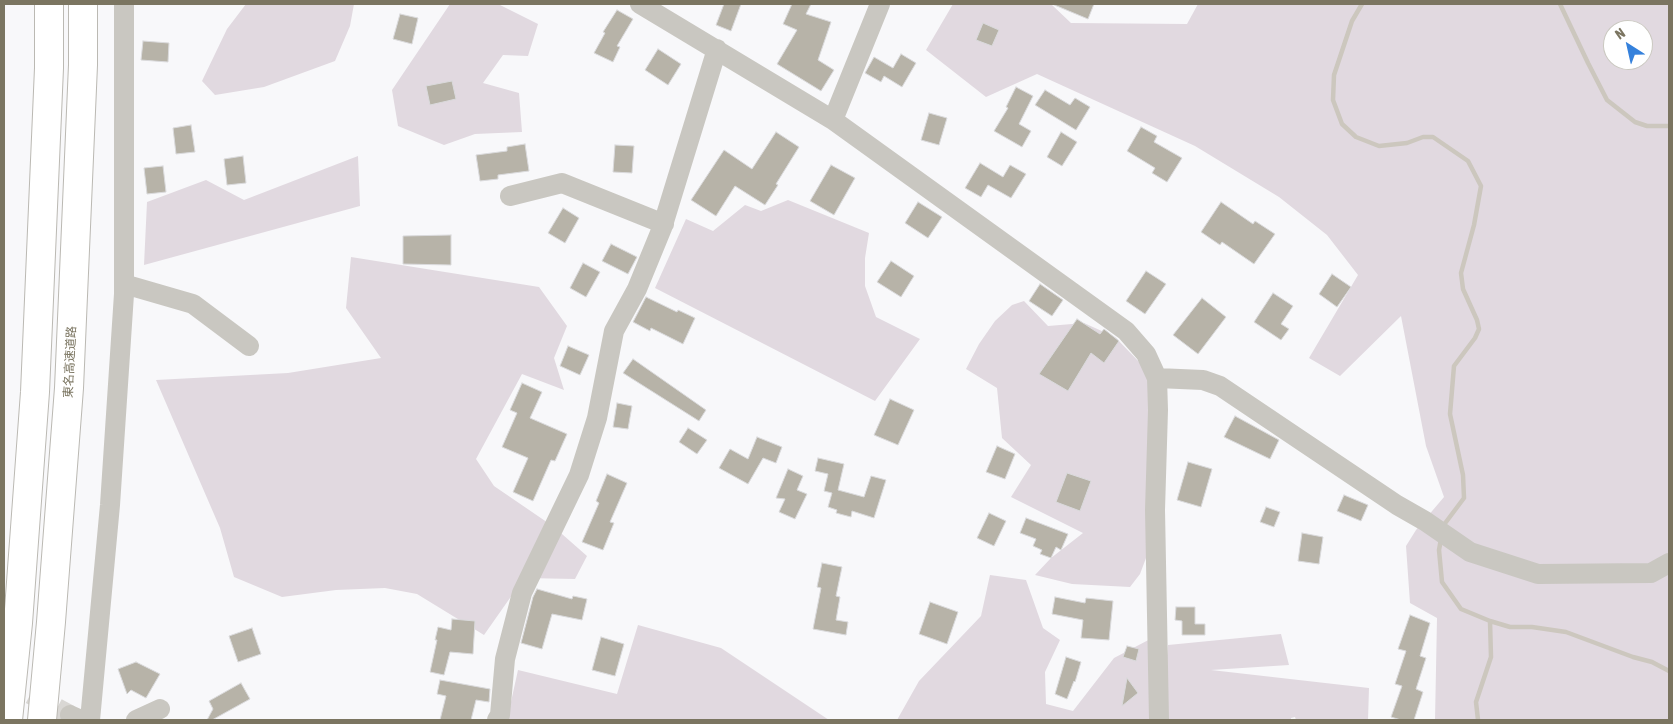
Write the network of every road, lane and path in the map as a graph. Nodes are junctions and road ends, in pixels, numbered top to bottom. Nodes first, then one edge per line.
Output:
1 (49, 4) edge
2 (83, 4) edge
3 (124, 4) edge
4 (880, 4) edge
5 (643, 5) edge
6 (717, 49) junction
7 (833, 120) junction
8 (510, 196) dead end
9 (664, 224) junction
10 (124, 284) junction
11 (249, 346) dead end
12 (1157, 378) junction
13 (1669, 562) edge
14 (160, 709) dead end
15 (8, 720) edge
16 (42, 720) edge
17 (90, 720) edge
18 (136, 720) edge
19 (497, 720) edge
20 (1159, 720) edge

1 - 15 highway
2 - 16 highway, 東名高速道路
3 - 10 street
4 - 7 street
5 - 6 street
6 - 7 street
6 - 9 street
7 - 12 street
8 - 9 street
9 - 19 street
10 - 11 street
10 - 17 street
12 - 13 street
12 - 20 street
14 - 18 street

